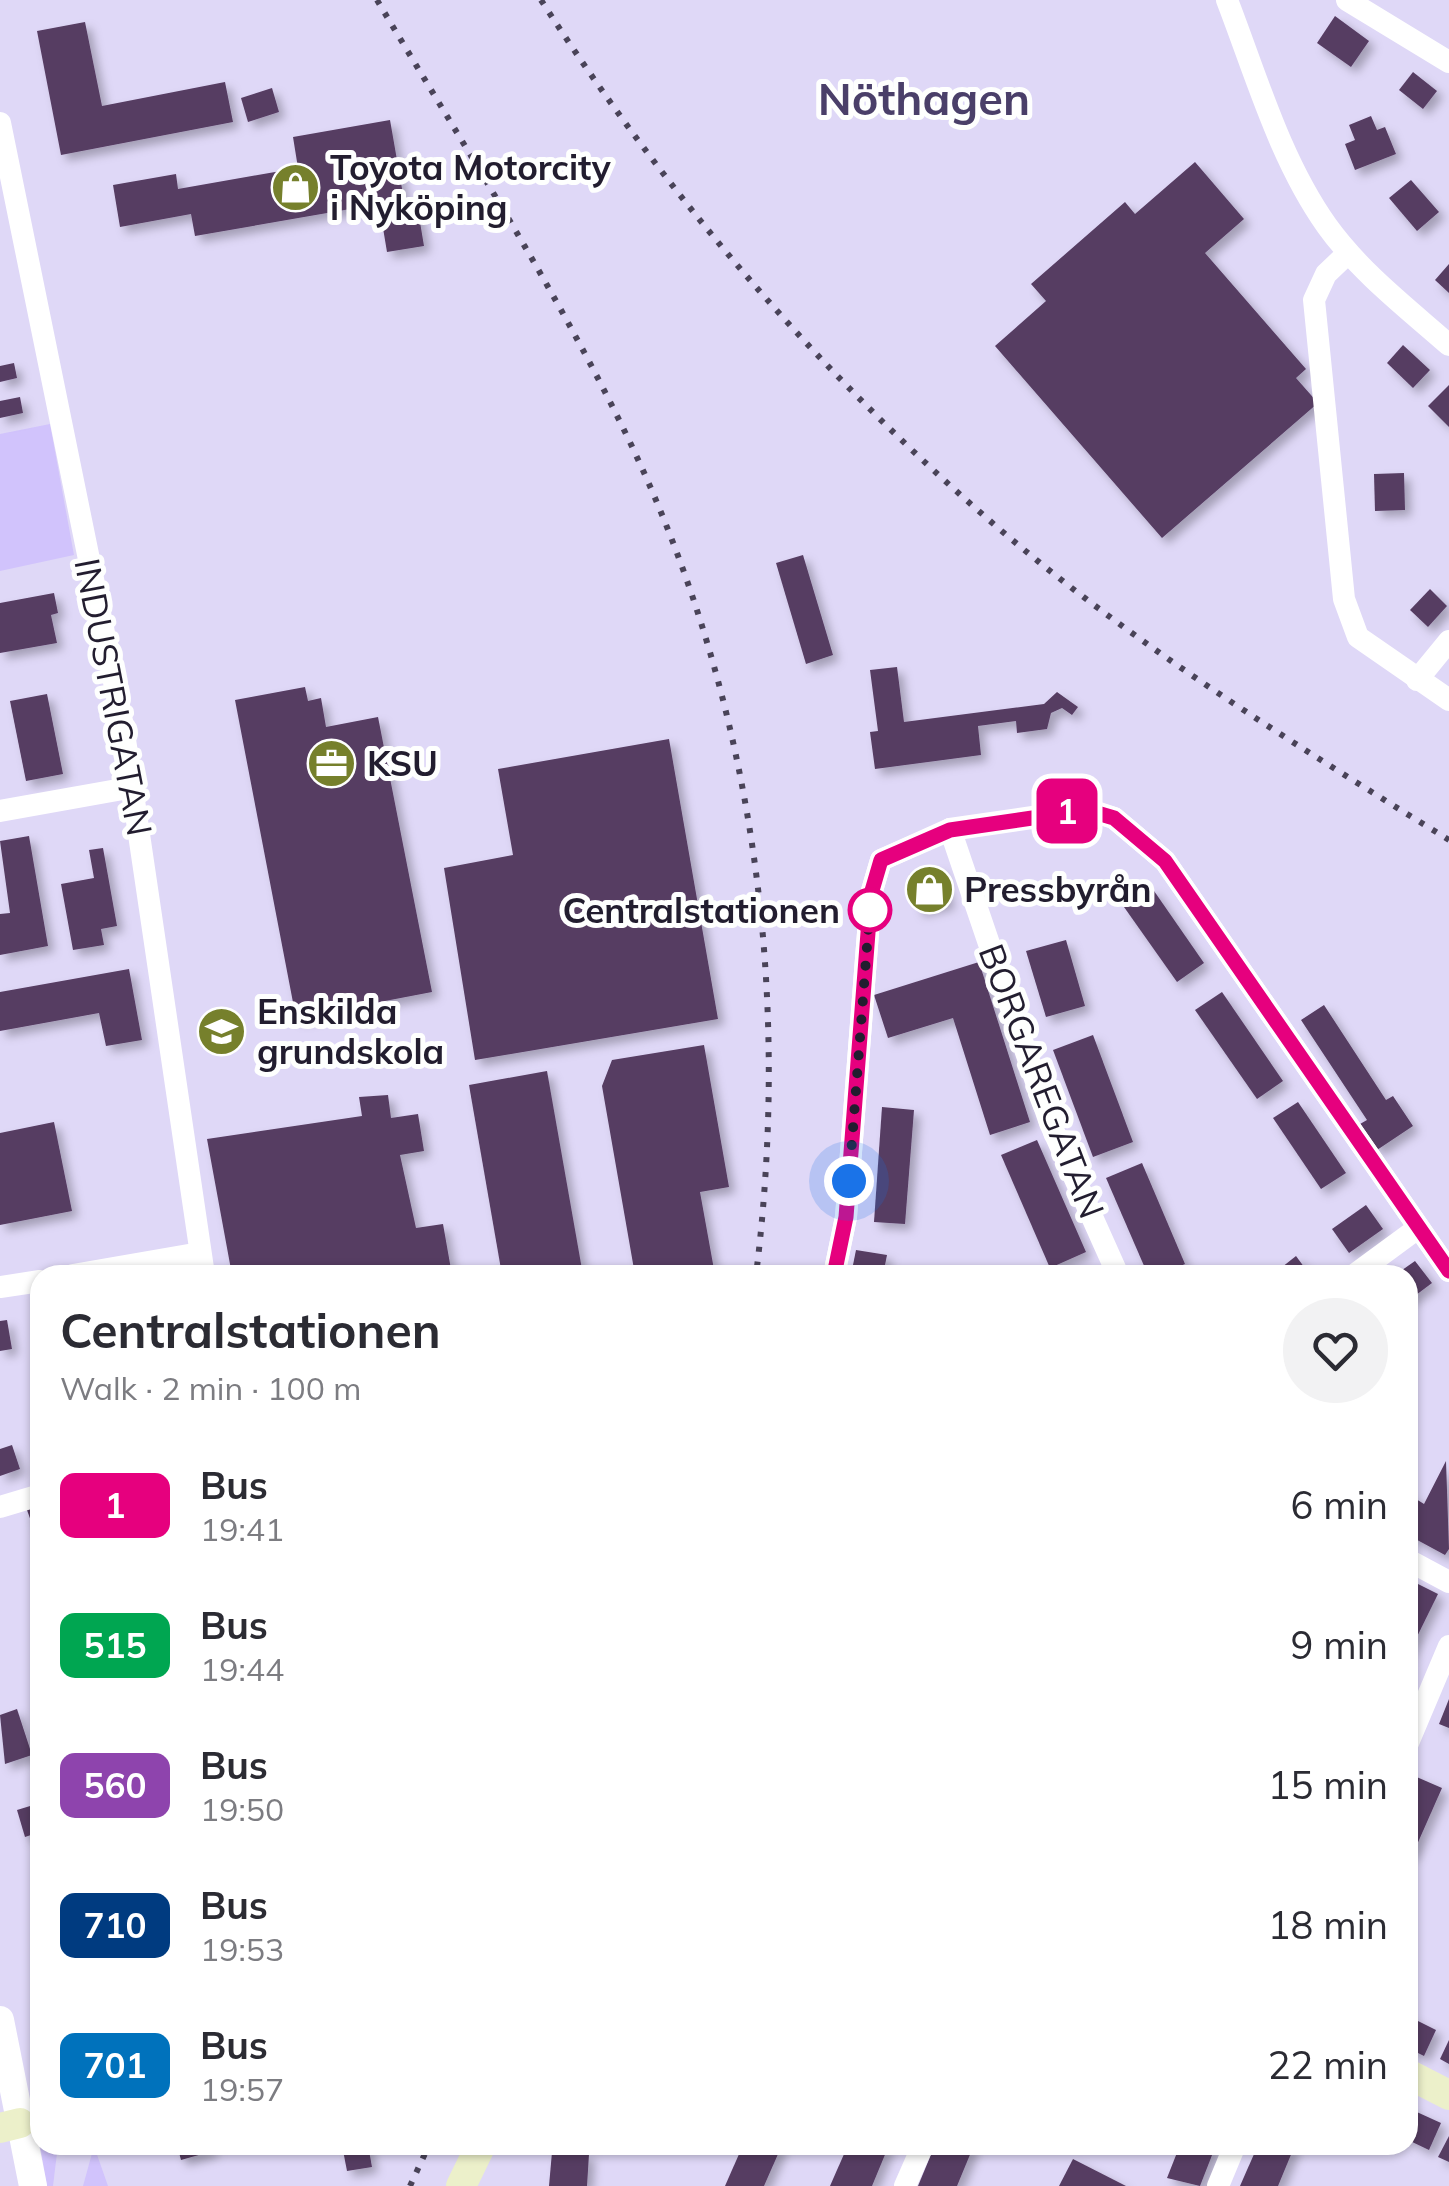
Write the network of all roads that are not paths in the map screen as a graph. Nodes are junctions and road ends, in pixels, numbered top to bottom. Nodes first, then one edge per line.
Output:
1 (1226, 0) edge
2 (1347, 0) edge
3 (1449, 62) edge
4 (0, 124) edge
5 (1348, 253) junction
6 (1449, 344) edge
7 (1449, 640) edge
8 (1416, 680) junction
9 (1449, 700) edge
10 (134, 787) junction
11 (0, 810) edge
12 (950, 830) junction
13 (1418, 1228) junction
14 (202, 1264) edge
15 (836, 1265) edge
16 (1114, 1265) edge
17 (1368, 1265) edge
18 (1449, 1270) edge
19 (30, 1282) edge
20 (0, 1288) edge
21 (30, 1498) edge
22 (0, 1507) edge
23 (1418, 1565) edge
24 (1449, 1582) edge
25 (1449, 1646) edge
26 (1418, 1720) edge
27 (0, 2020) edge
28 (1418, 2079) edge
29 (1449, 2095) edge
30 (1418, 2097) edge
31 (1449, 2112) edge
32 (20, 2124) edge
33 (478, 2155) edge
34 (484, 2155) edge
35 (919, 2155) edge
36 (1231, 2155) edge
37 (33, 2186) edge
38 (462, 2186) edge
39 (487, 2186) edge
40 (906, 2186) edge
41 (1218, 2186) edge

1 - 5 street
2 - 3 street
4 - 10 street, INDUSTRIGATAN
5 - 6 street
5 - 8 street
7 - 8 street
8 - 9 street
10 - 11 street
10 - 14 street, INDUSTRIGATAN
12 - 13 street
12 - 15 street
12 - 16 street, BORGAREGATAN
13 - 17 street
13 - 18 street
19 - 20 street
21 - 22 street
23 - 24 street
25 - 26 street
27 - 32 street
28 - 29 main road
30 - 31 main road
32 - 37 street
33 - 38 main road
34 - 39 main road
35 - 40 street
36 - 41 street

